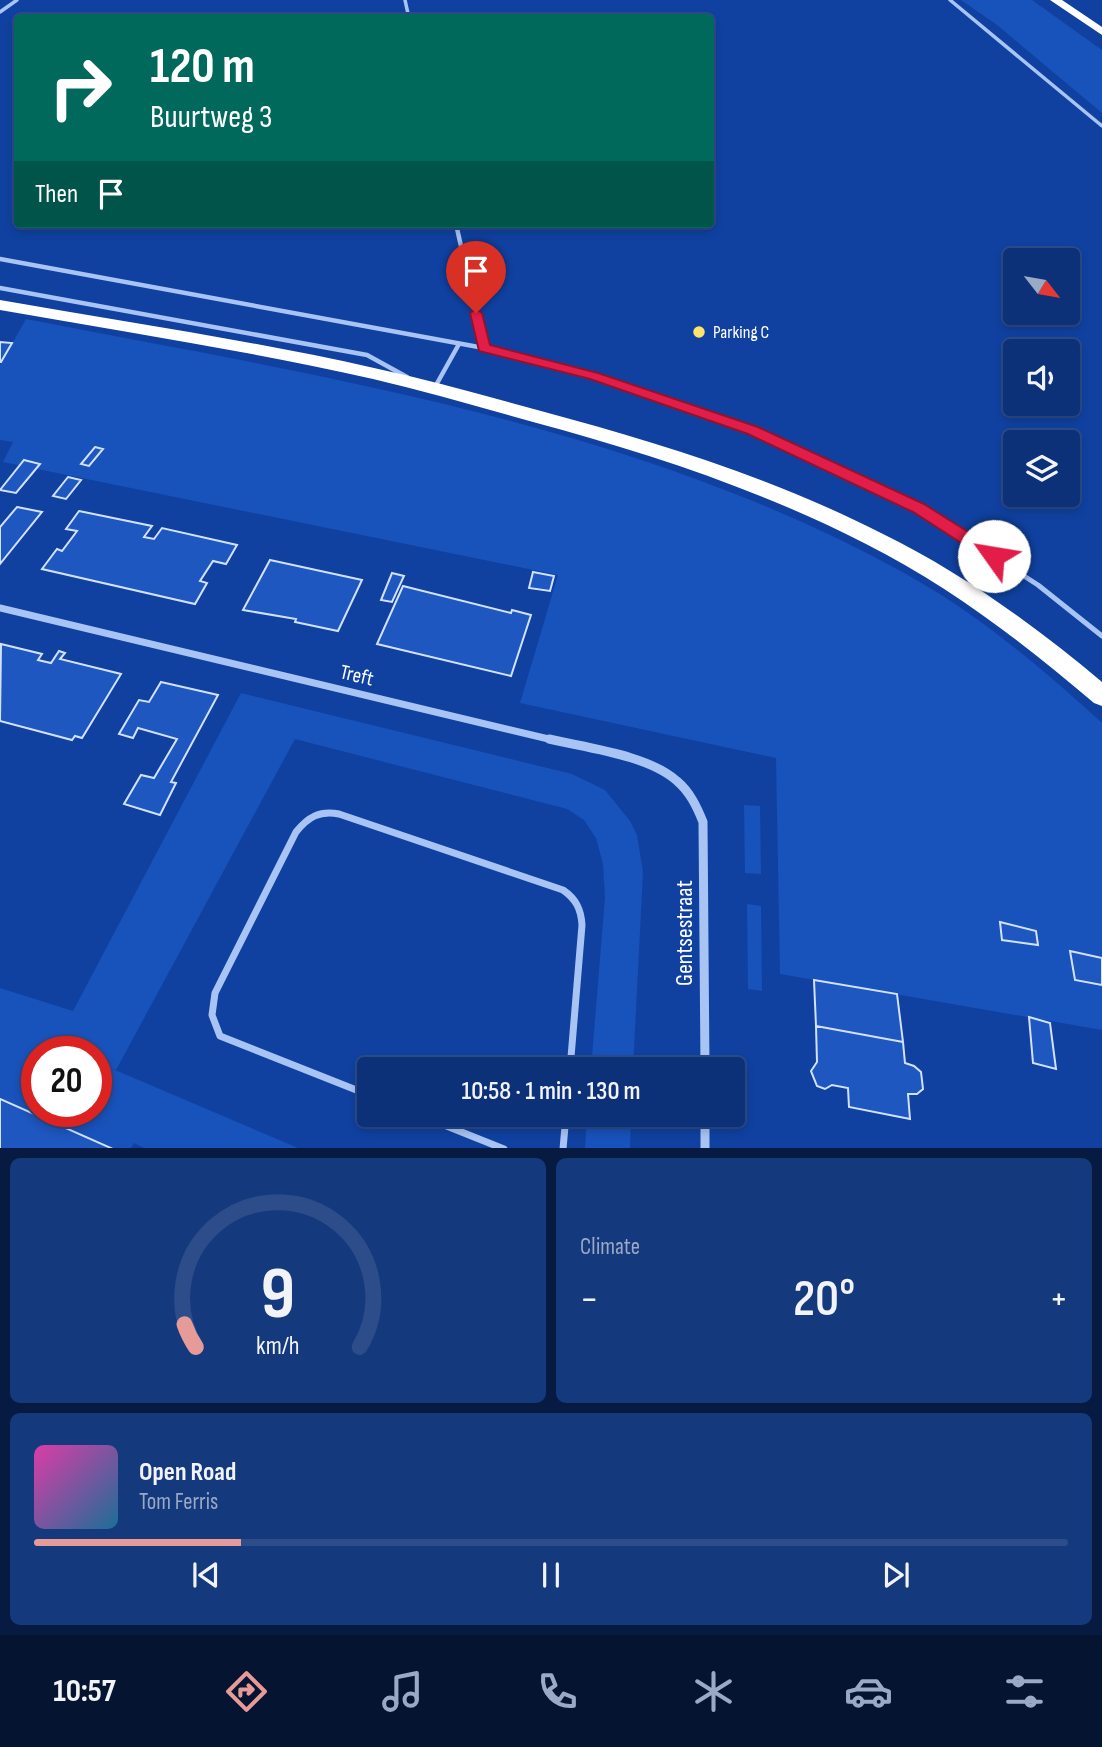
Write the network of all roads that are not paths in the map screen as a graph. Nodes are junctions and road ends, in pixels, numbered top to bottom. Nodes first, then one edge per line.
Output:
1 (17, 0) edge
2 (950, 0) edge
3 (1055, 0) edge
4 (0, 12) edge
5 (1102, 32) edge
6 (1102, 126) edge
7 (457, 228) edge
8 (0, 259) edge
9 (0, 288) edge
10 (0, 305) edge
11 (459, 344) junction
12 (484, 348) junction
13 (429, 388) junction
14 (0, 608) edge
15 (1102, 636) edge
16 (1102, 696) edge
17 (693, 798) joint
18 (571, 1057) edge
19 (705, 1057) edge
20 (357, 1090) edge
21 (449, 1127) edge
22 (565, 1127) edge
23 (705, 1127) edge
24 (502, 1148) edge
25 (563, 1148) edge
26 (705, 1148) edge

1 - 4 lane
2 - 6 lane
3 - 5 highway
7 - 12 lane
8 - 11 lane
9 - 13 lane
10 - 13 highway
11 - 12 lane
11 - 13 lane
12 - 15 lane
13 - 16 highway
14 - 17 street, Treft
17 - 19 street, Gentsestraat
18 - 20 lane
21 - 24 lane
22 - 25 lane
23 - 26 street

